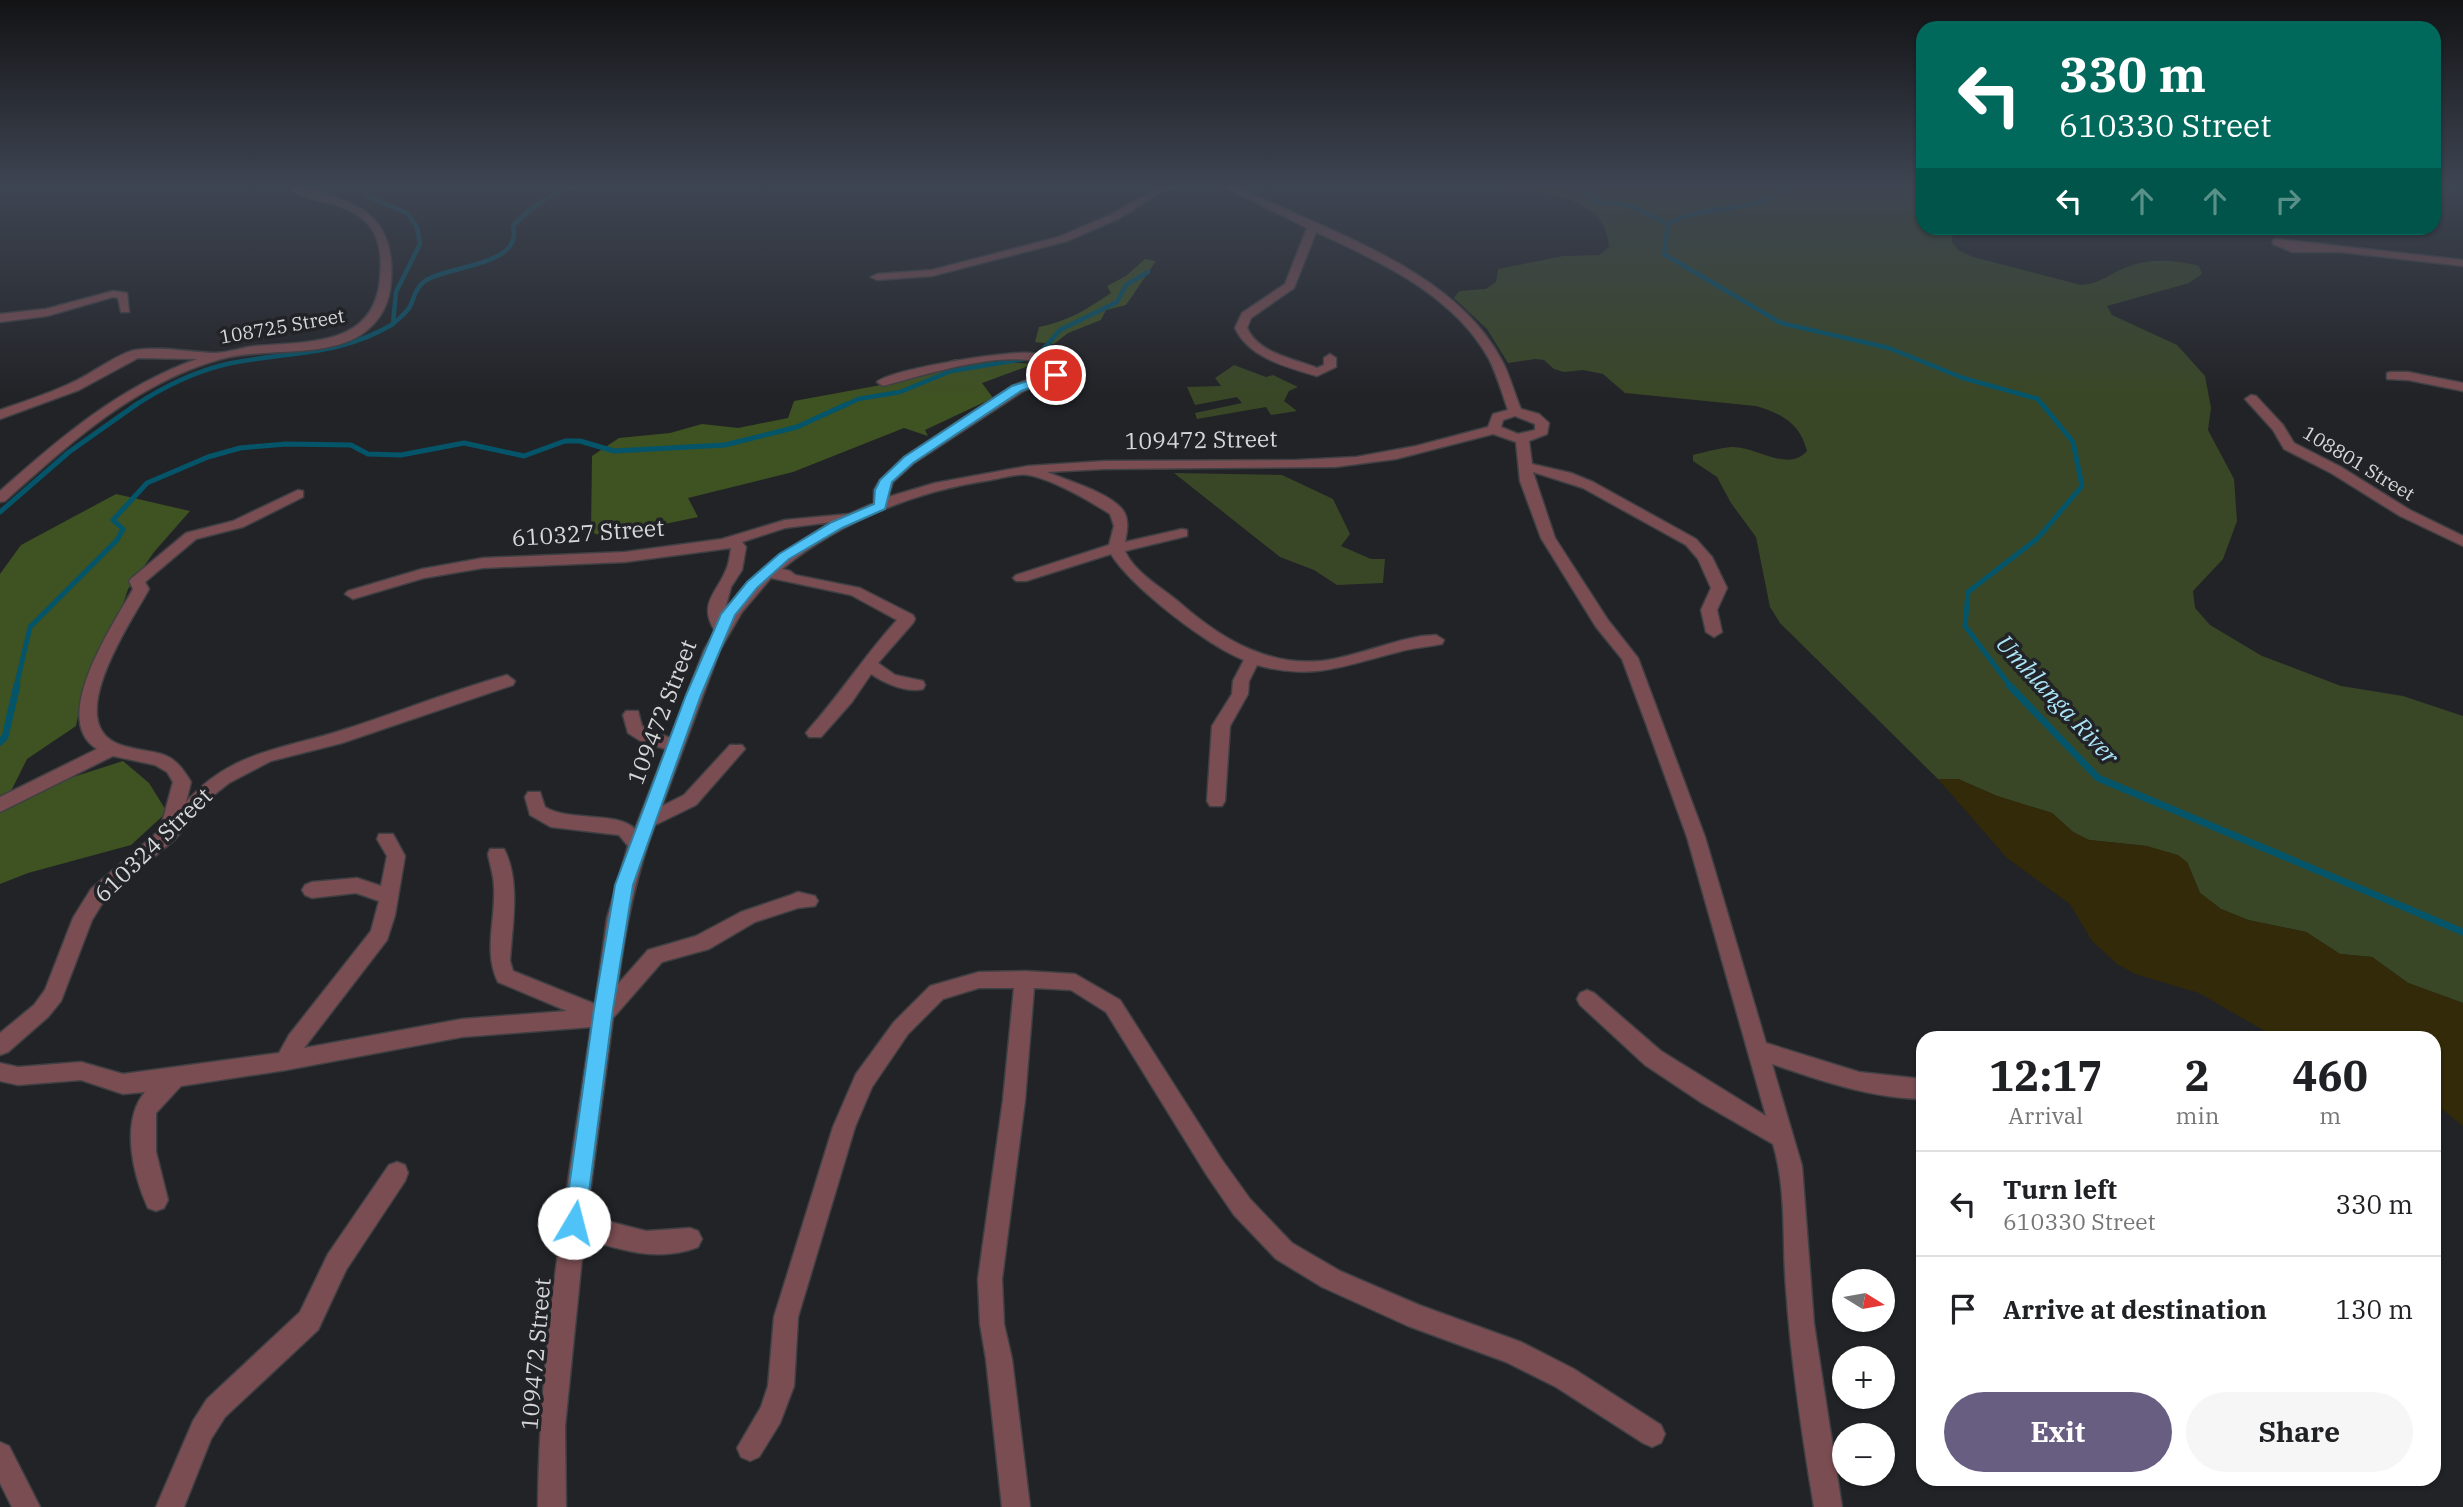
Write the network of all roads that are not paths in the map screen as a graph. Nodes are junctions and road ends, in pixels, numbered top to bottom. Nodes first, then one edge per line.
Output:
1 (386, 255) edge
2 (1000, 255) edge
3 (1302, 255) edge
4 (1367, 255) edge
5 (2389, 255) edge
6 (2463, 263) edge
7 (877, 277) dead end
8 (125, 310) dead end
9 (0, 318) edge
10 (223, 355) junction
11 (1330, 358) dead end
12 (2391, 376) dead end
13 (883, 382) dead end
14 (2463, 387) edge
15 (2251, 399) dead end
16 (1515, 412) junction
17 (0, 415) edge
18 (1495, 429) junction
19 (1522, 438) junction
20 (1524, 466) junction
21 (1027, 470) junction
22 (298, 494) dead end
23 (0, 498) edge
24 (881, 506) junction
25 (856, 516) junction
26 (1182, 533) dead end
27 (727, 542) junction
28 (2463, 542) edge
29 (1116, 548) junction
30 (765, 573) junction
31 (1021, 578) dead end
32 (353, 594) dead end
33 (721, 628) junction
34 (1714, 632) dead end
35 (1436, 640) dead end
36 (1253, 657) junction
37 (868, 664) junction
38 (507, 681) dead end
39 (918, 685) dead end
40 (632, 715) dead end
41 (814, 733) dead end
42 (675, 746) junction
43 (113, 749) junction
44 (736, 749) dead end
45 (534, 797) dead end
46 (1216, 801) dead end
47 (0, 805) edge
48 (647, 821) junction
49 (169, 834) junction
50 (386, 839) dead end
51 (638, 844) junction
52 (497, 855) dead end
53 (312, 890) dead end
54 (387, 896) junction
55 (808, 901) dead end
56 (1025, 979) junction
57 (1587, 999) dead end
58 (602, 1017) junction
59 (0, 1046) edge
60 (1756, 1049) junction
61 (286, 1061) junction
62 (0, 1072) edge
63 (177, 1077) junction
64 (1916, 1089) edge
65 (1781, 1137) junction
66 (397, 1173) dead end
67 (156, 1200) dead end
68 (574, 1223) junction
69 (690, 1239) dead end
70 (1652, 1434) dead end
71 (750, 1448) dead end
72 (0, 1455) edge
73 (26, 1507) edge
74 (170, 1507) edge
75 (552, 1507) edge
76 (1016, 1507) edge
77 (1828, 1507) edge

1 - 10 street, 108725 Street
2 - 7 street
3 - 11 street
4 - 16 street
5 - 6 street
8 - 9 street
10 - 17 street
10 - 23 street, 108725 Street
12 - 14 street
13 - 24 street
15 - 28 street, 108801 Street
16 - 18 street
16 - 19 street
18 - 19 street
18 - 21 street, 109472 Street
19 - 20 street
20 - 34 street
20 - 60 street
21 - 24 street, 109472 Street
21 - 29 street
22 - 43 street
24 - 25 street, 109472 Street
25 - 27 street, 610327 Street
25 - 30 street, 109472 Street
26 - 29 street
27 - 32 street, 610327 Street
27 - 33 street
29 - 31 street
29 - 36 street
30 - 33 street, 109472 Street
30 - 37 street
33 - 42 street, 109472 Street
35 - 36 street
36 - 46 street
37 - 39 street
37 - 41 street
38 - 49 street, 610324 Street
40 - 42 street
42 - 48 street, 109472 Street
43 - 47 street
43 - 49 street
44 - 48 street
45 - 51 street
48 - 51 street, 109472 Street
49 - 59 street, 610324 Street
50 - 54 street
51 - 58 street, 109472 Street
52 - 58 street
53 - 54 street
54 - 61 street
55 - 58 street
56 - 70 street
56 - 71 street
56 - 76 street
57 - 65 street
58 - 61 street
58 - 68 street, 109472 Street
60 - 64 street
60 - 65 street
61 - 63 street
62 - 63 street
63 - 67 street
65 - 77 street
66 - 74 street
68 - 69 street
68 - 75 street, 109472 Street
72 - 73 street

